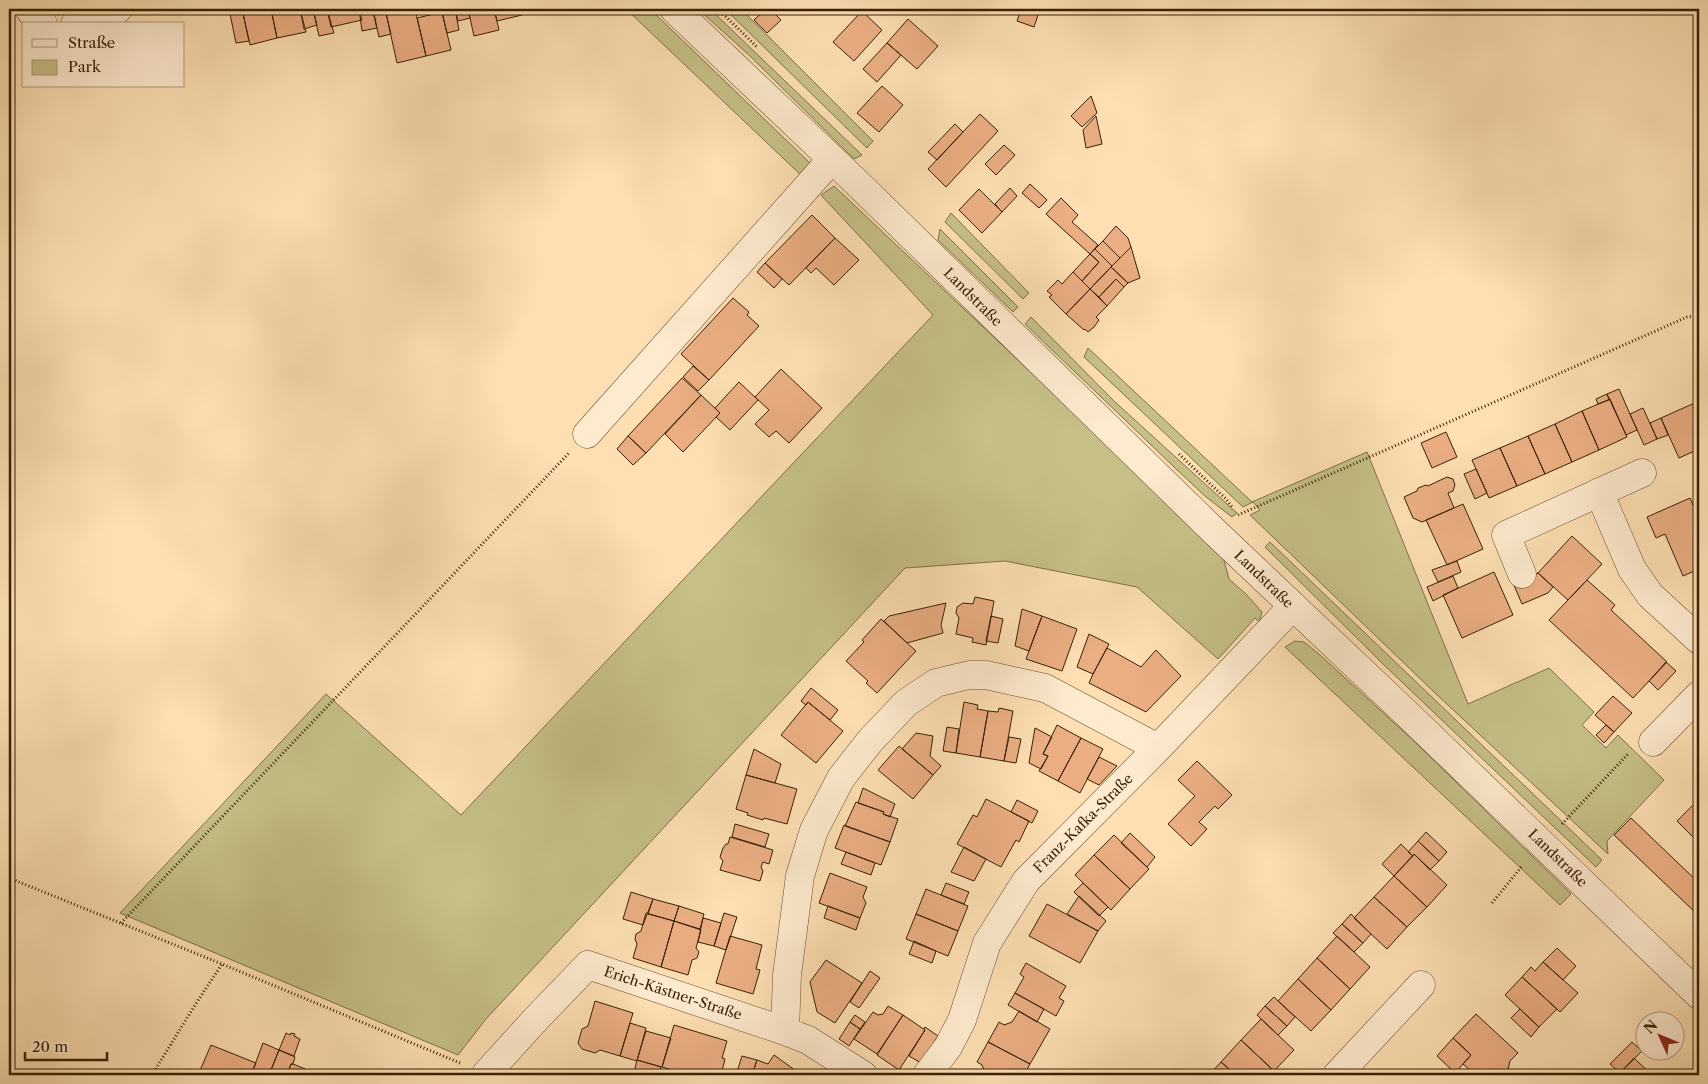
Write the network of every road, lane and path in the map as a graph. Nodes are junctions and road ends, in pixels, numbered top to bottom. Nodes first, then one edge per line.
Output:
1 (28, 9) edge
2 (118, 9) edge
3 (674, 9) edge
4 (718, 9) edge
5 (41, 22) edge
6 (81, 22) edge
7 (760, 50) dead end
8 (832, 160) junction
9 (1699, 316) edge
10 (587, 434) joint
11 (1176, 452) dead end
12 (1642, 473) dead end
13 (1600, 492) junction
14 (1238, 515) junction
15 (1245, 522) dead end
16 (1217, 534) junction
17 (1522, 574) dead end
18 (1293, 606) junction
19 (1699, 640) edge
20 (1699, 695) edge
21 (1653, 742) joint
22 (1158, 748) junction
23 (1543, 844) junction
24 (9, 878) edge
25 (1492, 903) dead end
26 (121, 923) junction
27 (222, 964) junction
28 (1421, 985) dead end
29 (1699, 995) edge
30 (785, 1031) junction
31 (486, 1074) edge
32 (152, 1075) edge
33 (863, 1075) edge
34 (927, 1075) edge
35 (1337, 1075) edge

1 - 5 street
2 - 6 street
3 - 8 street, Landstraße
4 - 7 path
8 - 10 street
8 - 16 street, Landstraße
9 - 14 path
10 - 26 path
11 - 14 path
12 - 13 street
13 - 17 street
13 - 19 street
14 - 15 path
14 - 16 path
16 - 18 street, Landstraße
18 - 22 street, Franz-Kafka-Straße
18 - 23 street, Landstraße
20 - 21 street
21 - 23 path
22 - 30 street
22 - 34 street, Franz-Kafka-Straße
23 - 25 path
23 - 29 street, Landstraße
24 - 26 path
26 - 27 path
27 - 31 path
27 - 32 path
28 - 35 street
30 - 31 street, Erich-Kästner-Straße
30 - 33 street, Erich-Kästner-Straße

